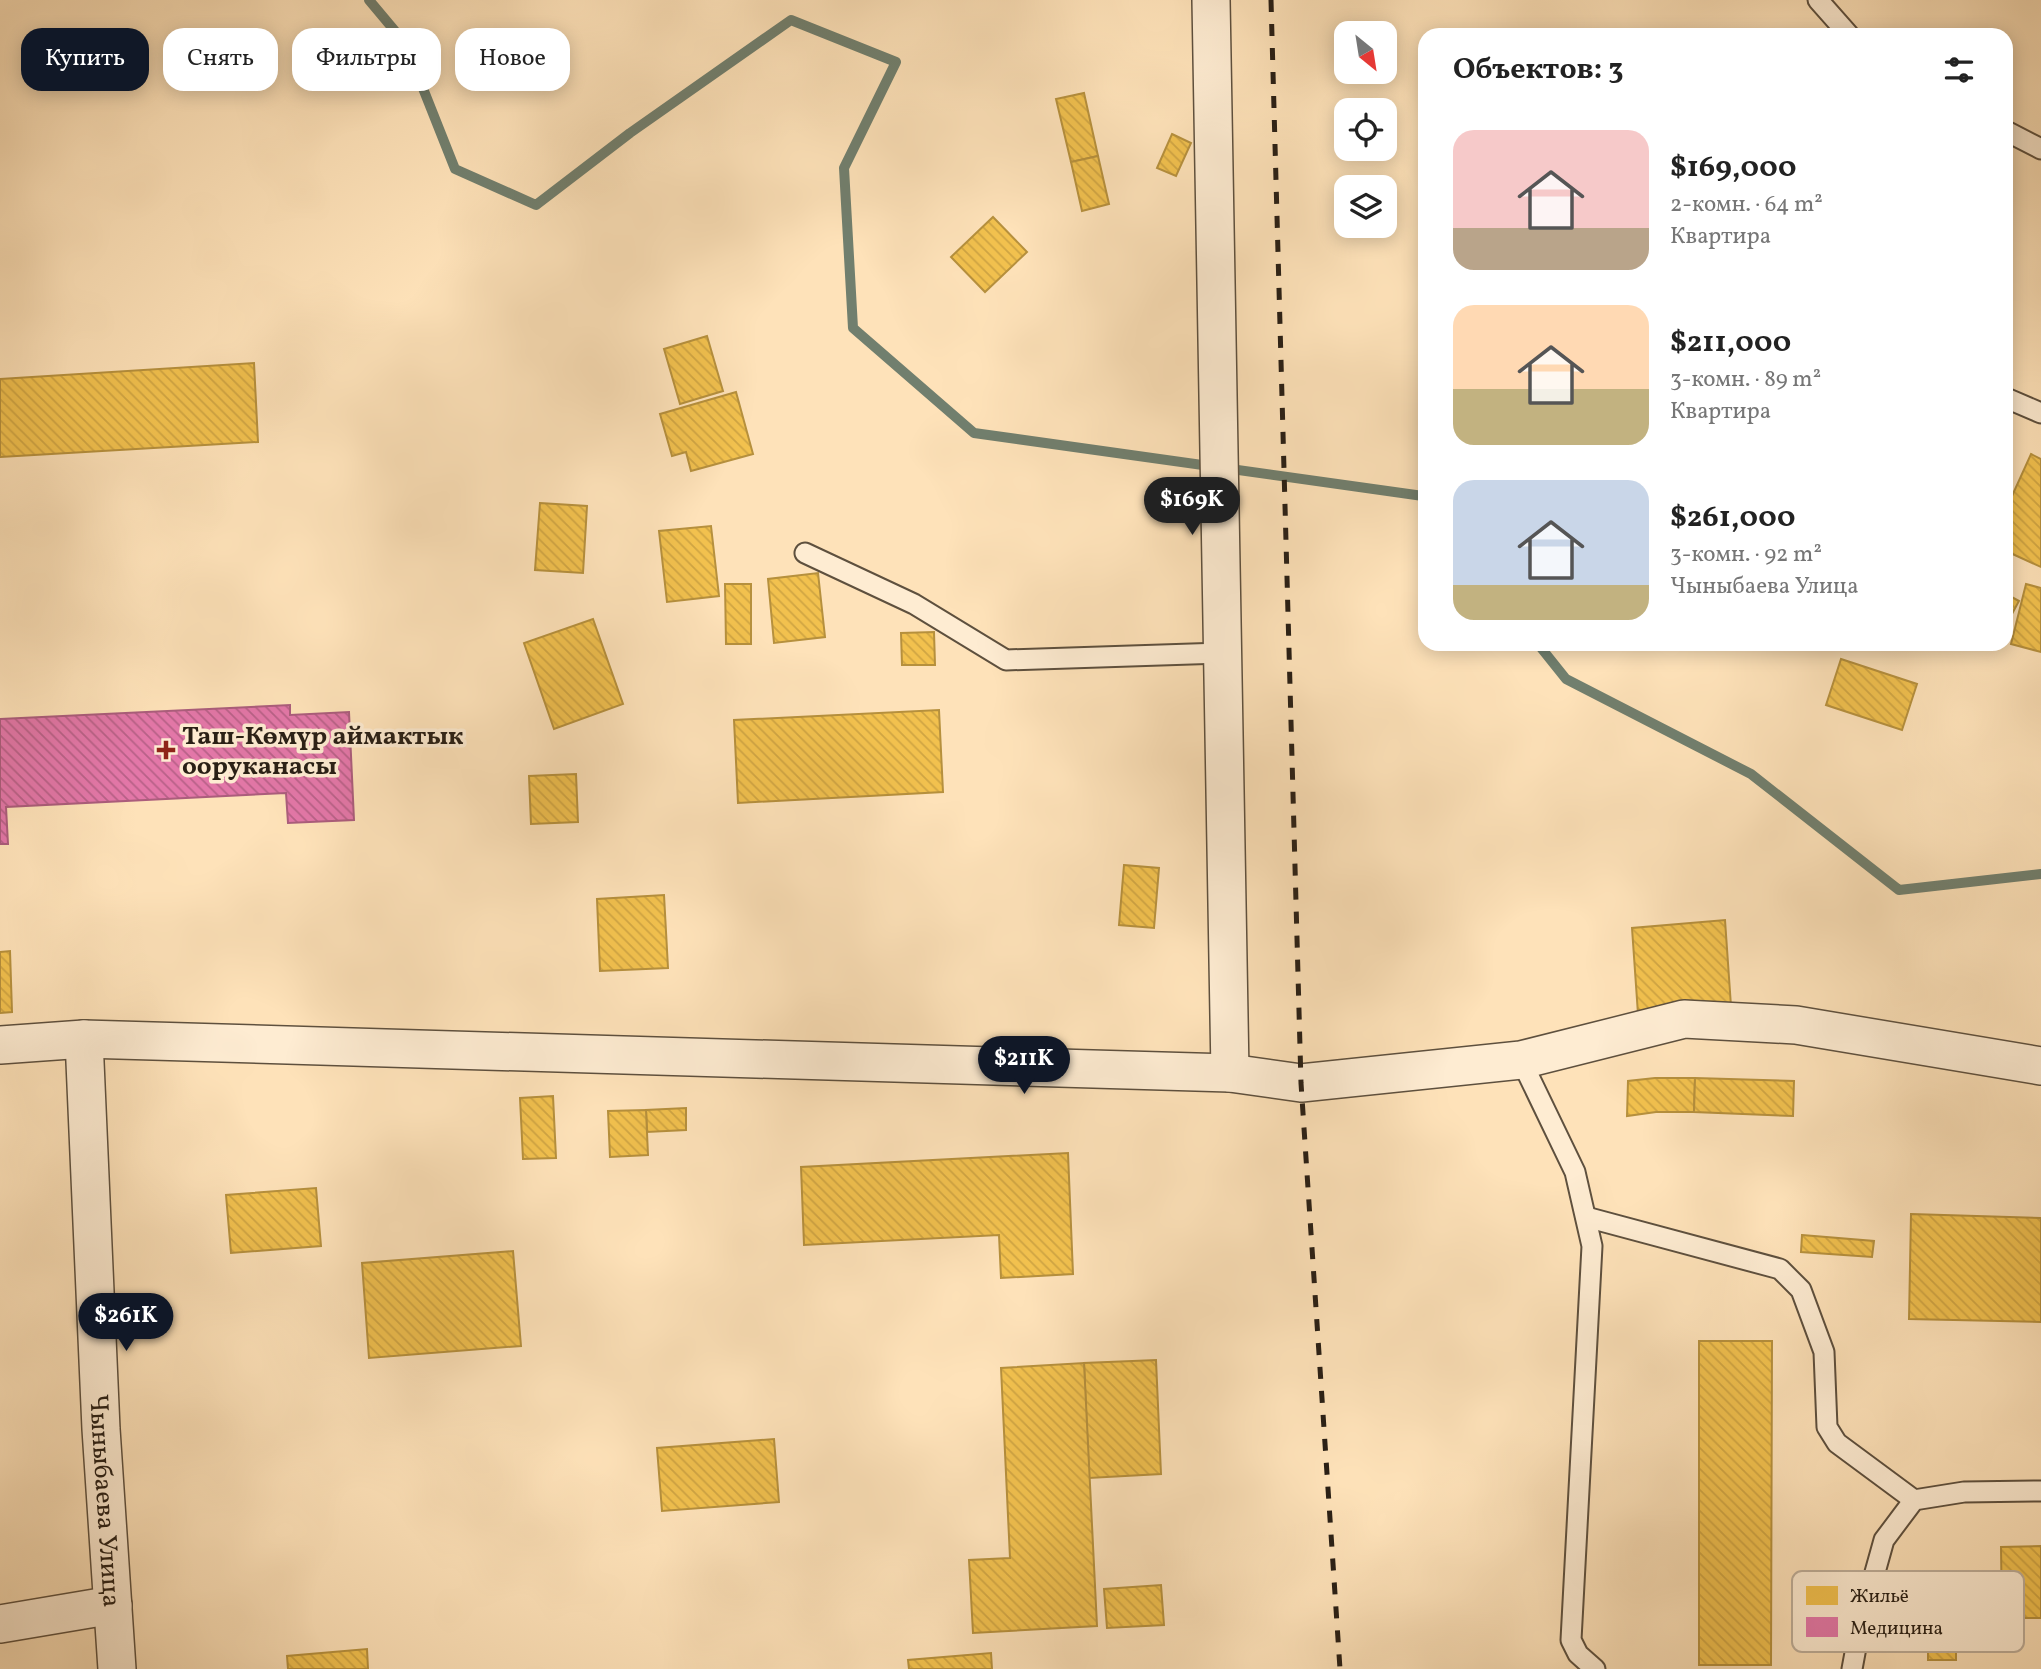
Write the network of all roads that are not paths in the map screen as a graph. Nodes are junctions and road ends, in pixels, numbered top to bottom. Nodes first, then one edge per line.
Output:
1 (1211, 0) edge
2 (1818, 0) edge
3 (1843, 28) edge
4 (2013, 135) edge
5 (2041, 149) edge
6 (2013, 401) edge
7 (2041, 413) edge
8 (805, 553) dead end
9 (1222, 653) junction
10 (84, 1039) junction
11 (0, 1045) edge
12 (1521, 1060) junction
13 (2041, 1066) edge
14 (1230, 1073) junction
15 (1586, 1217) junction
16 (2041, 1491) edge
17 (1914, 1500) junction
18 (1875, 1571) edge
19 (113, 1605) junction
20 (0, 1624) edge
21 (1578, 1661) edge
22 (117, 1669) edge
23 (1595, 1669) edge

1 - 9 street
2 - 3 lane
4 - 5 lane
6 - 7 lane
8 - 9 lane
9 - 14 street
10 - 11 street
10 - 14 street
10 - 19 street, Чыныбаева Улица
12 - 13 street
12 - 14 street
12 - 15 lane
15 - 17 lane
15 - 21 lane
16 - 17 lane
17 - 18 lane
19 - 20 street
19 - 22 street, Чыныбаева Улица
21 - 23 lane

